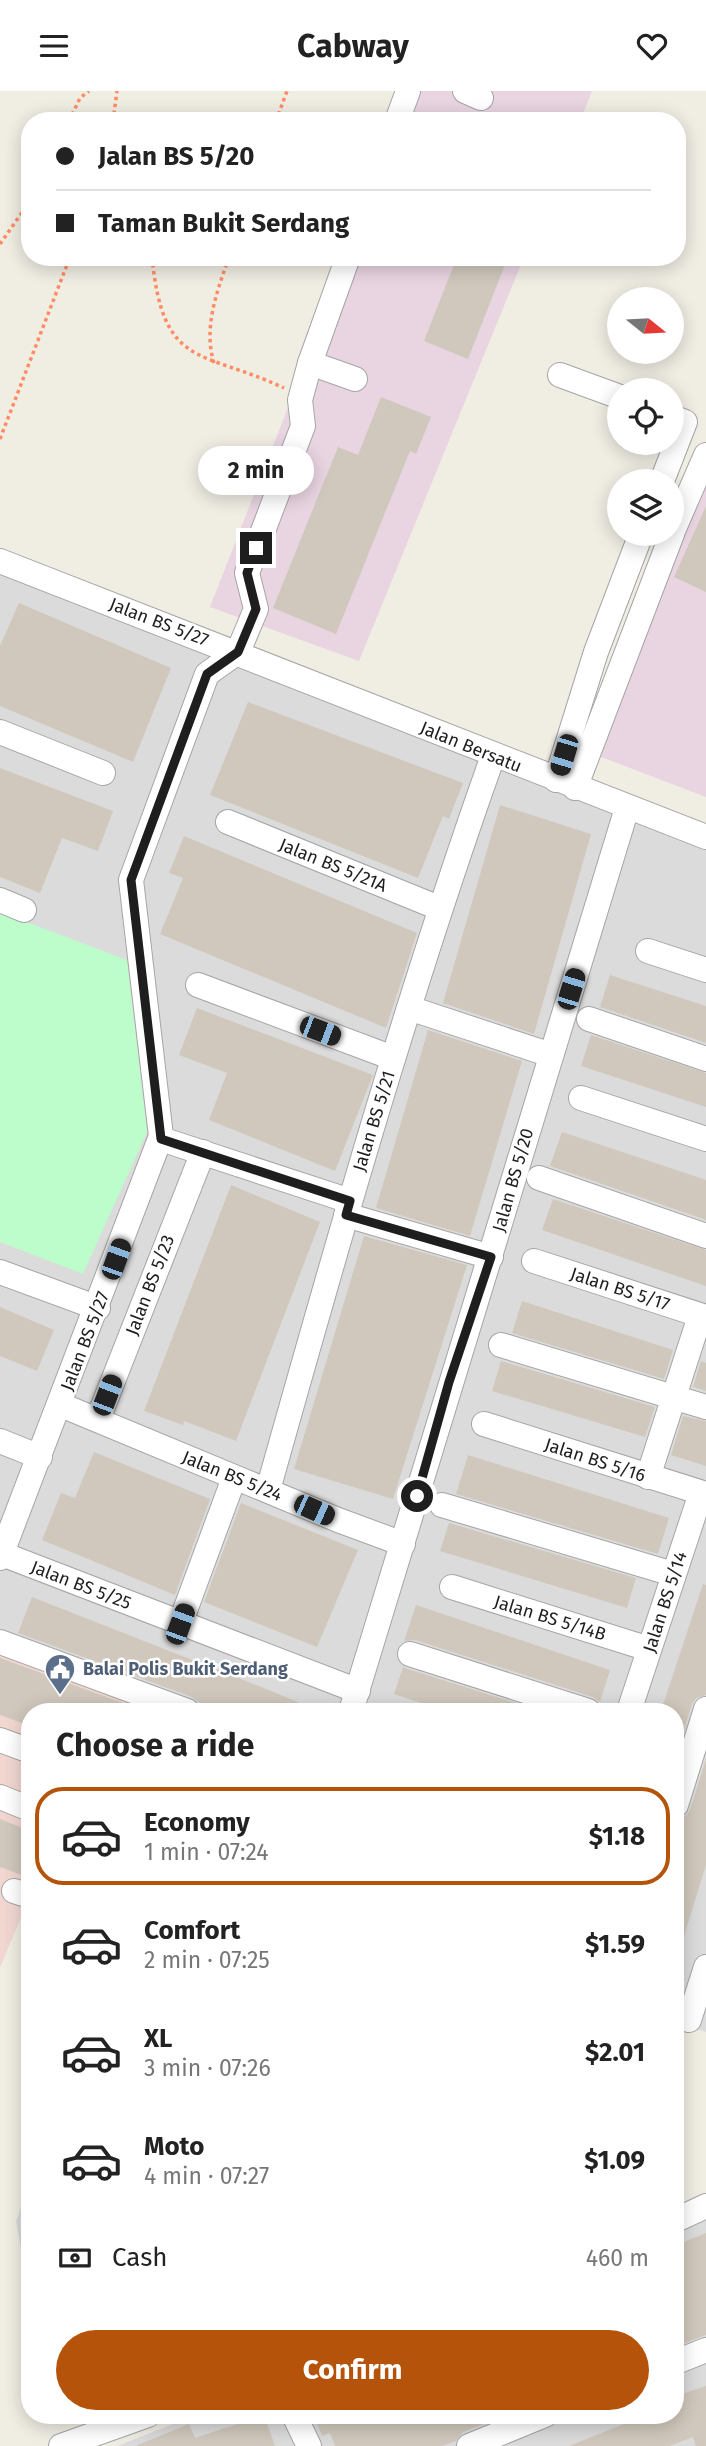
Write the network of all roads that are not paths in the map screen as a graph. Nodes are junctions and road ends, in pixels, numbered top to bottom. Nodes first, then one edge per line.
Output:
1 (408, 91) edge
2 (400, 112) edge
3 (345, 266) edge
4 (310, 363) junction
5 (560, 375) dead end
6 (355, 379) dead end
7 (607, 392) edge
8 (706, 455) edge
9 (684, 505) edge
10 (636, 546) edge
11 (666, 546) edge
12 (0, 561) edge
13 (238, 652) junction
14 (0, 732) edge
15 (493, 756) junction
16 (103, 773) dead end
17 (565, 784) junction
18 (627, 808) junction
19 (228, 822) dead end
20 (706, 837) edge
21 (0, 900) edge
22 (439, 908) junction
23 (24, 910) dead end
24 (648, 951) dead end
25 (706, 970) edge
26 (198, 985) dead end
27 (409, 1008) junction
28 (589, 1019) dead end
29 (551, 1055) junction
30 (393, 1058) junction
31 (706, 1059) edge
32 (581, 1098) dead end
33 (161, 1139) junction
34 (706, 1139) edge
35 (203, 1152) junction
36 (539, 1178) dead end
37 (348, 1208) junction
38 (706, 1236) edge
39 (491, 1257) junction
40 (534, 1261) dead end
41 (0, 1272) edge
42 (98, 1308) junction
43 (703, 1317) edge
44 (501, 1345) dead end
45 (674, 1397) junction
46 (61, 1405) junction
47 (706, 1406) edge
48 (98, 1419) junction
49 (484, 1424) dead end
50 (0, 1441) edge
51 (40, 1457) junction
52 (648, 1477) junction
53 (234, 1478) junction
54 (268, 1490) junction
55 (704, 1494) edge
56 (442, 1505) dead end
57 (403, 1543) junction
58 (1, 1556) edge
59 (673, 1574) junction
60 (452, 1587) dead end
61 (180, 1624) junction
62 (0, 1642) edge
63 (649, 1649) junction
64 (410, 1654) dead end
65 (354, 1701) edge
66 (146, 1703) edge
67 (563, 1703) edge
68 (632, 1703) edge
69 (706, 1709) edge
70 (0, 1739) edge
71 (692, 1745) edge
72 (21, 1747) edge
73 (684, 1775) edge
74 (0, 1797) edge
75 (21, 1805) edge
76 (706, 1968) edge
77 (690, 2020) edge
78 (706, 2206) edge
79 (684, 2216) edge
80 (706, 2350) edge
81 (684, 2359) edge
82 (128, 2424) edge
83 (298, 2424) edge
84 (523, 2424) edge
85 (91, 2441) edge
86 (61, 2446) edge
87 (309, 2446) edge
88 (469, 2446) edge

1 - 2 street
3 - 4 street
4 - 6 street
4 - 13 street
5 - 7 street
8 - 9 street
10 - 17 street
11 - 17 street
12 - 13 street, Jalan BS 5/27
13 - 15 street, Jalan Bersatu
13 - 33 street, Jalan BS 5/27
14 - 16 street
15 - 17 street, Jalan Bersatu
15 - 22 street, Jalan BS 5/21
17 - 18 street, Jalan Bersatu
18 - 20 street, Jalan Bersatu
18 - 29 street, Jalan BS 5/20
19 - 22 street, Jalan BS 5/21A
21 - 23 street
22 - 27 street, Jalan BS 5/21
24 - 25 street
26 - 30 street
27 - 29 street
27 - 30 street, Jalan BS 5/21
28 - 31 street
29 - 39 street, Jalan BS 5/20
30 - 37 street, Jalan BS 5/21
32 - 34 street
33 - 35 street
33 - 42 street, Jalan BS 5/27
35 - 37 street
35 - 48 street, Jalan BS 5/23
36 - 38 street
37 - 39 street
37 - 54 street, Jalan BS 5/21
39 - 57 street, Jalan BS 5/20
40 - 43 street, Jalan BS 5/17
41 - 42 street
42 - 46 street, Jalan BS 5/27
43 - 45 street
44 - 45 street
45 - 47 street
45 - 52 street
46 - 48 street, Jalan BS 5/24
46 - 51 street, Jalan BS 5/27
48 - 53 street, Jalan BS 5/24
49 - 52 street, Jalan BS 5/16
50 - 51 street
51 - 58 street, Jalan BS 5/27
52 - 55 street, Jalan BS 5/16
53 - 54 street, Jalan BS 5/24
53 - 61 street
54 - 57 street, Jalan BS 5/24
55 - 59 street, Jalan BS 5/14
56 - 59 street
57 - 65 street, Jalan BS 5/20
58 - 61 street, Jalan BS 5/25
59 - 63 street, Jalan BS 5/14
60 - 63 street, Jalan BS 5/14B
61 - 65 street, Jalan BS 5/25
62 - 66 street
63 - 68 street, Jalan BS 5/14
64 - 67 street
69 - 71 street
70 - 72 street
71 - 73 street
74 - 75 street
76 - 77 street
78 - 79 street
80 - 81 street
82 - 85 street
83 - 87 street
84 - 88 street
85 - 86 street

